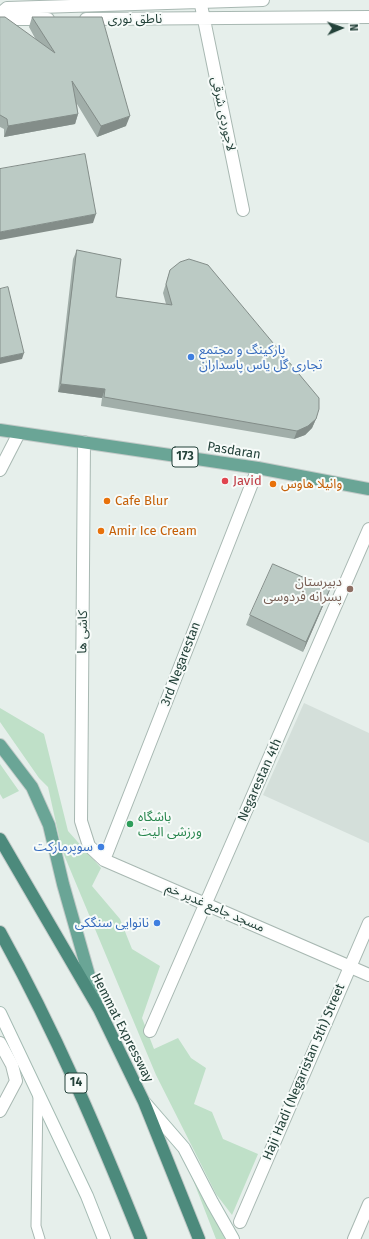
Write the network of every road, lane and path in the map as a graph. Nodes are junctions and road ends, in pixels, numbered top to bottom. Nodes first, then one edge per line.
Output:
1 (200, 0) edge
2 (263, 0) edge
3 (369, 17) edge
4 (204, 18) junction
5 (243, 210) dead end
6 (0, 430) edge
7 (19, 432) junction
8 (84, 442) junction
9 (258, 468) junction
10 (0, 470) edge
11 (369, 489) edge
12 (369, 529) edge
13 (0, 745) edge
14 (81, 821) joint
15 (0, 839) edge
16 (104, 860) junction
17 (205, 904) junction
18 (369, 923) edge
19 (0, 932) edge
20 (349, 966) junction
21 (369, 975) edge
22 (99, 1009) junction
23 (0, 1013) edge
24 (150, 1031) dead end
25 (0, 1043) edge
26 (38, 1093) junction
27 (144, 1102) junction
28 (0, 1111) edge
29 (369, 1204) edge
30 (240, 1222) dead end
31 (40, 1239) edge
32 (104, 1239) edge
33 (141, 1239) edge
34 (199, 1239) edge
35 (233, 1239) edge
36 (354, 1239) edge

1 - 2 street, ناطق نوری
1 - 4 street, لاجوردی شرقی
1 - 4 street, ناطق نوری
3 - 4 street, ناطق نوری
4 - 5 street, لاجوردی شرقی
6 - 7 main road, Pasdaran / 173
7 - 8 main road, Pasdaran / 173
7 - 10 street
8 - 9 main road, Pasdaran / 173
8 - 14 street, کاشی ها
9 - 11 main road, Pasdaran / 173
9 - 16 street, 3rd Negarestan
12 - 17 street, Negarestan 4th
13 - 22 main road
14 - 16 street, مسجد جامع غدیر خم
15 - 22 highway, Hemmat Expressway
16 - 17 street, مسجد جامع غدیر خم
17 - 20 street, مسجد جامع غدیر خم
17 - 24 street, Negarestan 4th
18 - 20 street, Haji Hadi (Negaristan 5th) Street
19 - 33 highway, 14
20 - 21 street, مسجد جامع غدیر خم
20 - 30 street, Haji Hadi (Negaristan 5th) Street
22 - 27 highway, Hemmat Expressway
23 - 26 street
25 - 28 street
26 - 31 lane
26 - 32 street
27 - 34 highway, Hemmat Expressway
27 - 35 street
29 - 36 street

